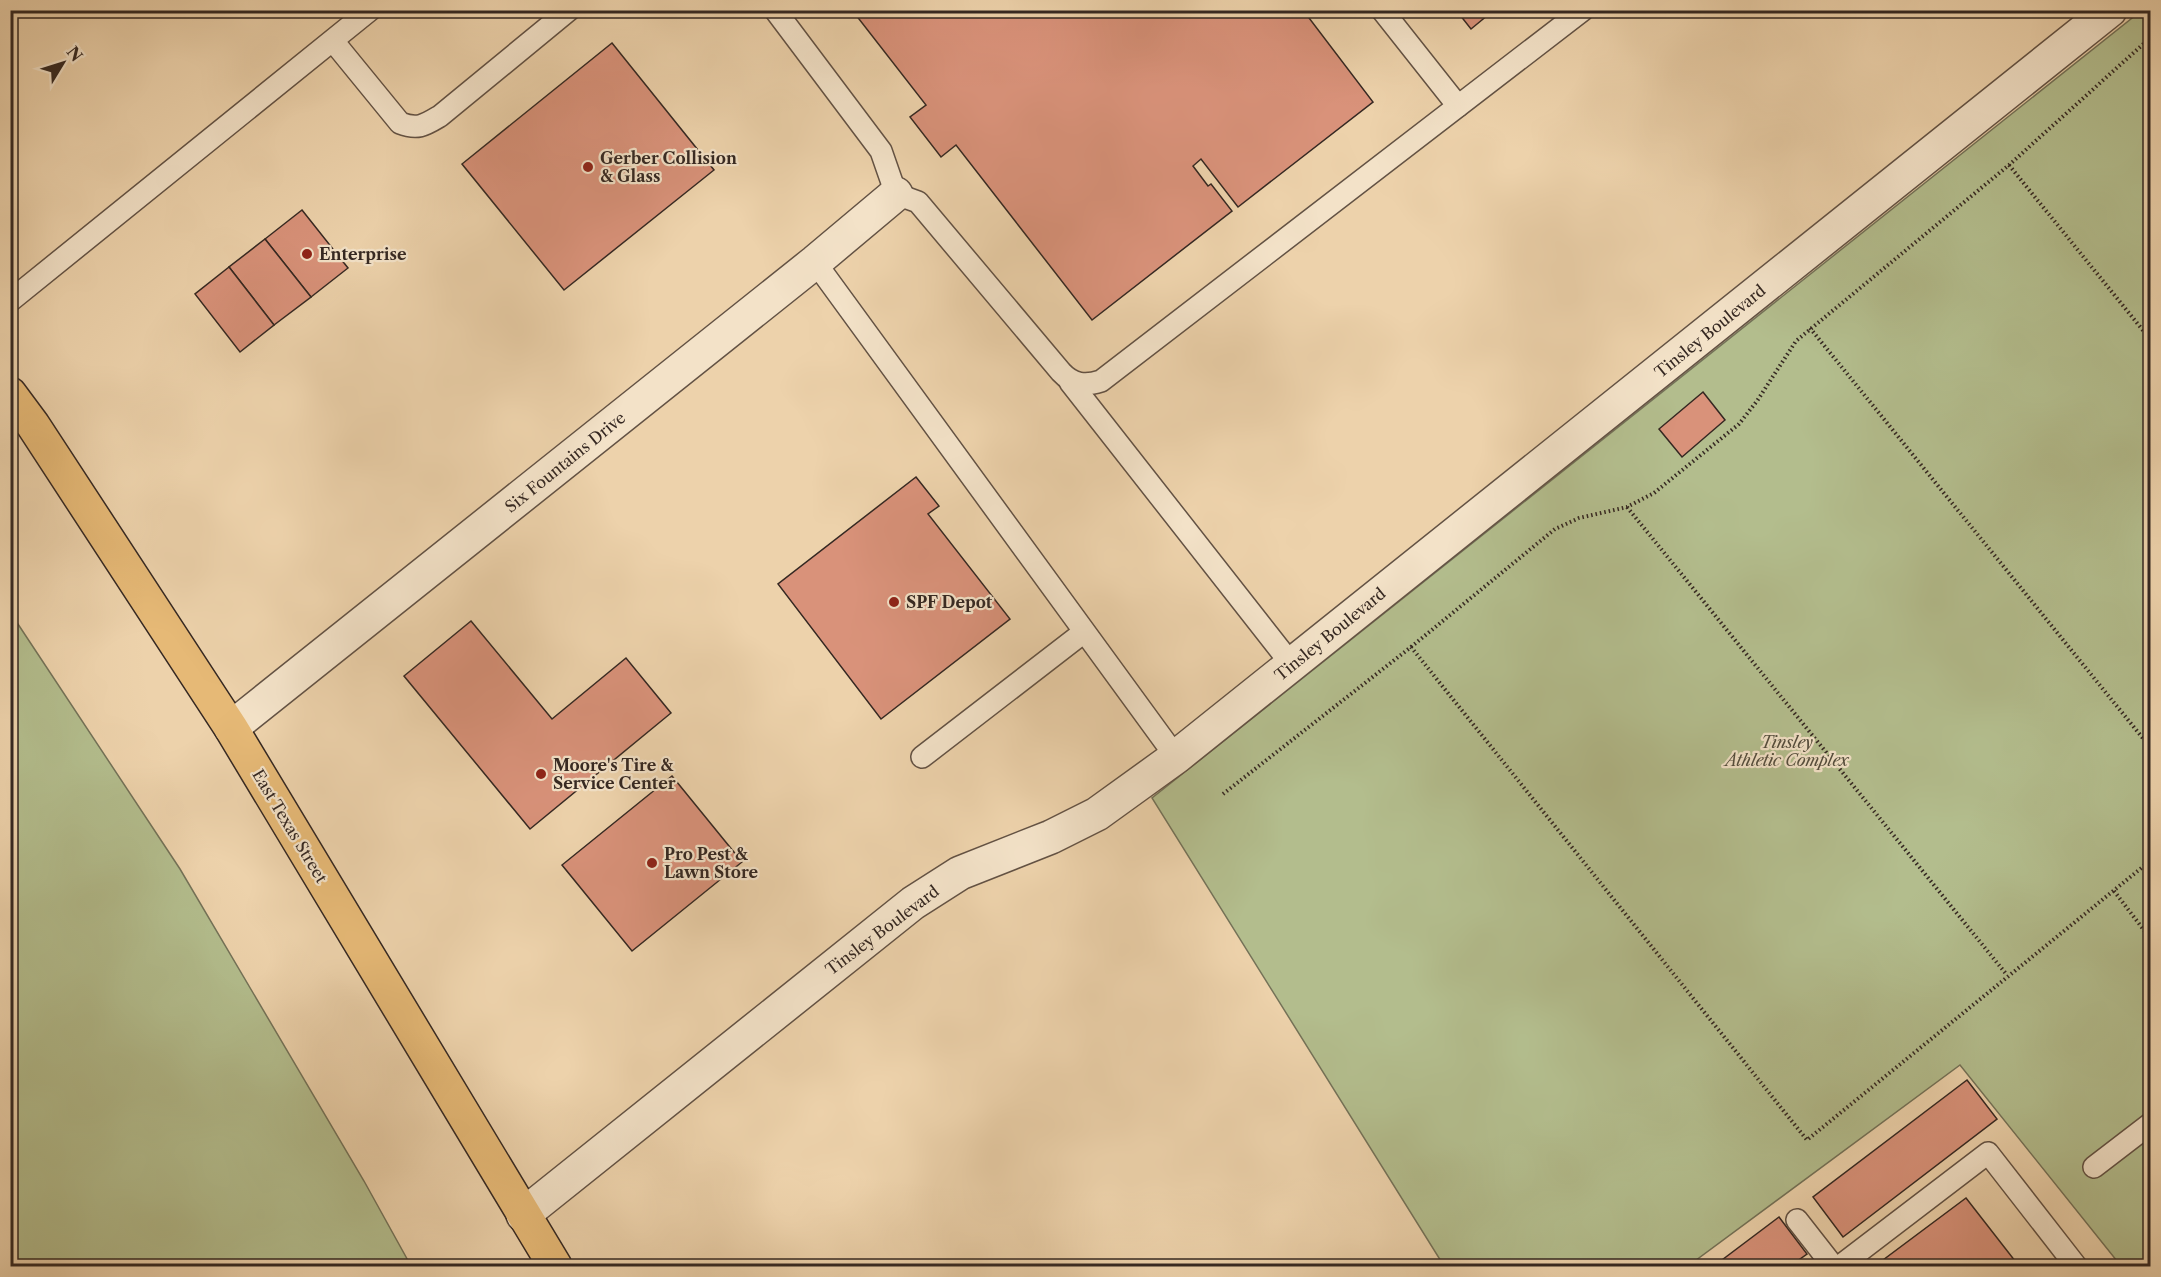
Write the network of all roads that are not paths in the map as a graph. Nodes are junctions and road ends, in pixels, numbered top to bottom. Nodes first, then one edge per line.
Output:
1 (370, 10) edge
2 (569, 10) edge
3 (775, 10) edge
4 (1382, 10) edge
5 (1583, 10) edge
6 (2110, 10) edge
7 (333, 41) junction
8 (1458, 106) junction
9 (896, 194) junction
10 (815, 262) junction
11 (10, 301) edge
12 (1070, 382) junction
13 (10, 394) edge
14 (1084, 632) junction
15 (1292, 665) junction
16 (231, 728) junction
17 (1176, 757) junction
18 (922, 758) dead end
19 (2151, 1124) edge
20 (2094, 1167) dead end
21 (523, 1215) junction
22 (1797, 1220) dead end
23 (555, 1266) edge
24 (1833, 1266) edge
25 (1840, 1266) edge
26 (2076, 1266) edge

1 - 7 lane
2 - 7 lane
3 - 9 lane
4 - 8 lane
5 - 8 lane
6 - 15 street, Tinsley Boulevard
7 - 11 lane
8 - 12 lane
9 - 10 street, Six Fountains Drive
9 - 12 lane
10 - 14 lane
10 - 16 street, Six Fountains Drive
12 - 15 lane
13 - 16 main road, East Texas Street
14 - 17 lane
14 - 18 lane
15 - 17 street, Tinsley Boulevard
16 - 21 main road, East Texas Street
17 - 21 street, Tinsley Boulevard
19 - 20 lane
21 - 23 main road, East Texas Street
22 - 24 lane
25 - 26 lane

